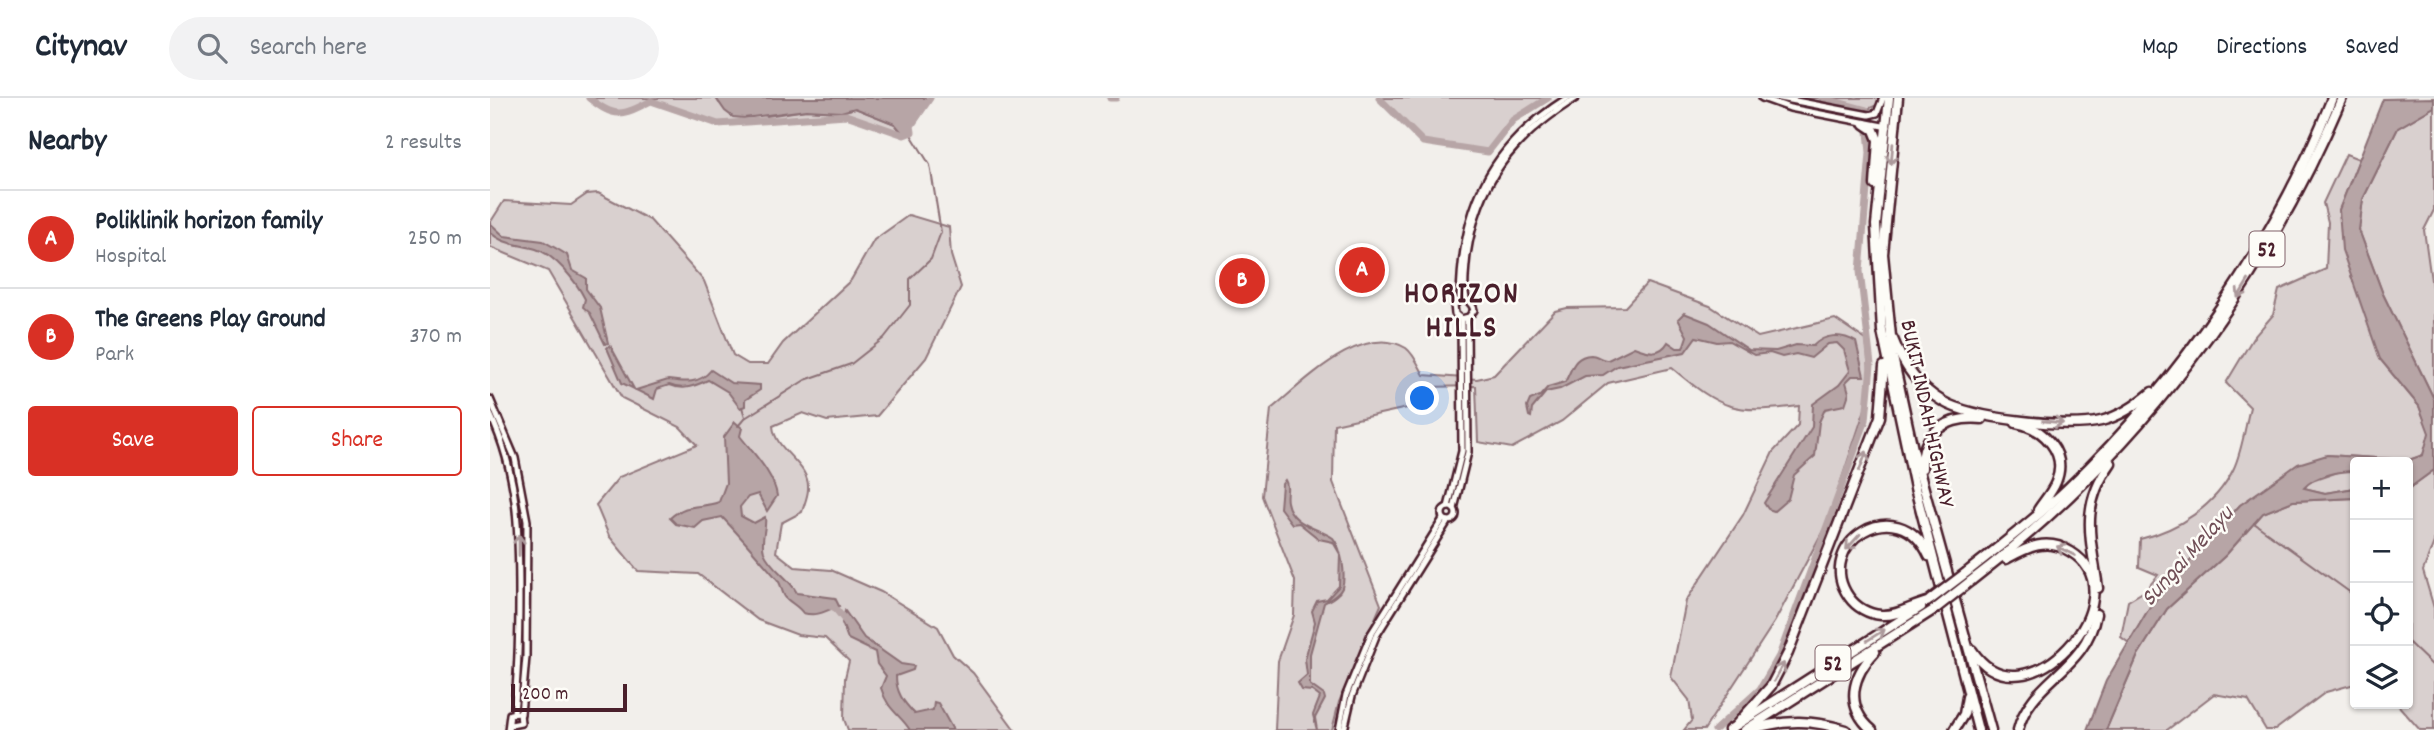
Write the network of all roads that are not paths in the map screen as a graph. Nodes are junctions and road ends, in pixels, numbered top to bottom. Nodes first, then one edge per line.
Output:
1 (1567, 98) edge
2 (1576, 98) edge
3 (1762, 98) edge
4 (1780, 98) edge
5 (1883, 98) edge
6 (1889, 98) edge
7 (1898, 98) edge
8 (2332, 98) edge
9 (2342, 98) edge
10 (1865, 124) junction
11 (1889, 128) junction
12 (1877, 202) junction
13 (1463, 300) junction
14 (1464, 319) junction
15 (1888, 320) junction
16 (1882, 331) junction
17 (2163, 384) junction
18 (490, 399) edge
19 (490, 414) edge
20 (2122, 446) junction
21 (1925, 491) junction
22 (1451, 508) junction
23 (2036, 516) junction
24 (1445, 520) junction
25 (1988, 568) junction
26 (1939, 574) junction
27 (1969, 576) junction
28 (1929, 601) junction
29 (1965, 635) junction
30 (1881, 644) junction
31 (1965, 673) junction
32 (1995, 681) dead end
33 (2031, 685) dead end
34 (514, 712) junction
35 (521, 714) junction
36 (510, 727) edge
37 (517, 728) edge
38 (1737, 728) edge
39 (1341, 730) edge
40 (1750, 730) edge
41 (1846, 730) edge
42 (1871, 730) edge
43 (1954, 730) edge
44 (1978, 730) edge
45 (1991, 730) edge
46 (2018, 730) edge

1 - 13 street
2 - 13 street
3 - 10 street
4 - 5 street
6 - 11 highway, BUKIT INDAH HIGHWAY
7 - 11 highway, BUKIT INDAH HIGHWAY
8 - 17 highway, 52
9 -> 20 highway, 52
10 - 11 street
10 - 12 highway
11 - 12 highway, BUKIT INDAH HIGHWAY
11 -> 15 highway, BUKIT INDAH HIGHWAY
12 - 16 highway, BUKIT INDAH HIGHWAY
13 - 14 street
13 - 14 street
14 - 22 street
15 -> 17 highway
15 - 21 highway, BUKIT INDAH HIGHWAY
16 - 26 highway, BUKIT INDAH HIGHWAY
38 -> 16 highway
17 - 23 highway, 52
18 - 35 street
34 -> 19 street
20 - 25 highway, 52
20 - 46 highway
21 - 23 highway
21 - 29 highway, BUKIT INDAH HIGHWAY
22 - 24 street
22 - 24 street
23 - 27 highway, 52
24 - 39 street
25 - 27 highway, 52
33 -> 25 highway
26 -> 28 highway
26 - 31 highway, BUKIT INDAH HIGHWAY
27 - 28 highway, 52, bridge
27 - 30 highway, 52, bridge
38 -> 28 highway, 52
29 - 32 highway
29 - 45 highway, BUKIT INDAH HIGHWAY
30 - 38 highway, 52
30 - 42 highway
31 - 43 highway
31 - 44 highway, BUKIT INDAH HIGHWAY
34 - 35 street
34 - 36 street
35 - 37 street
36 - 37 street
40 - 41 highway

